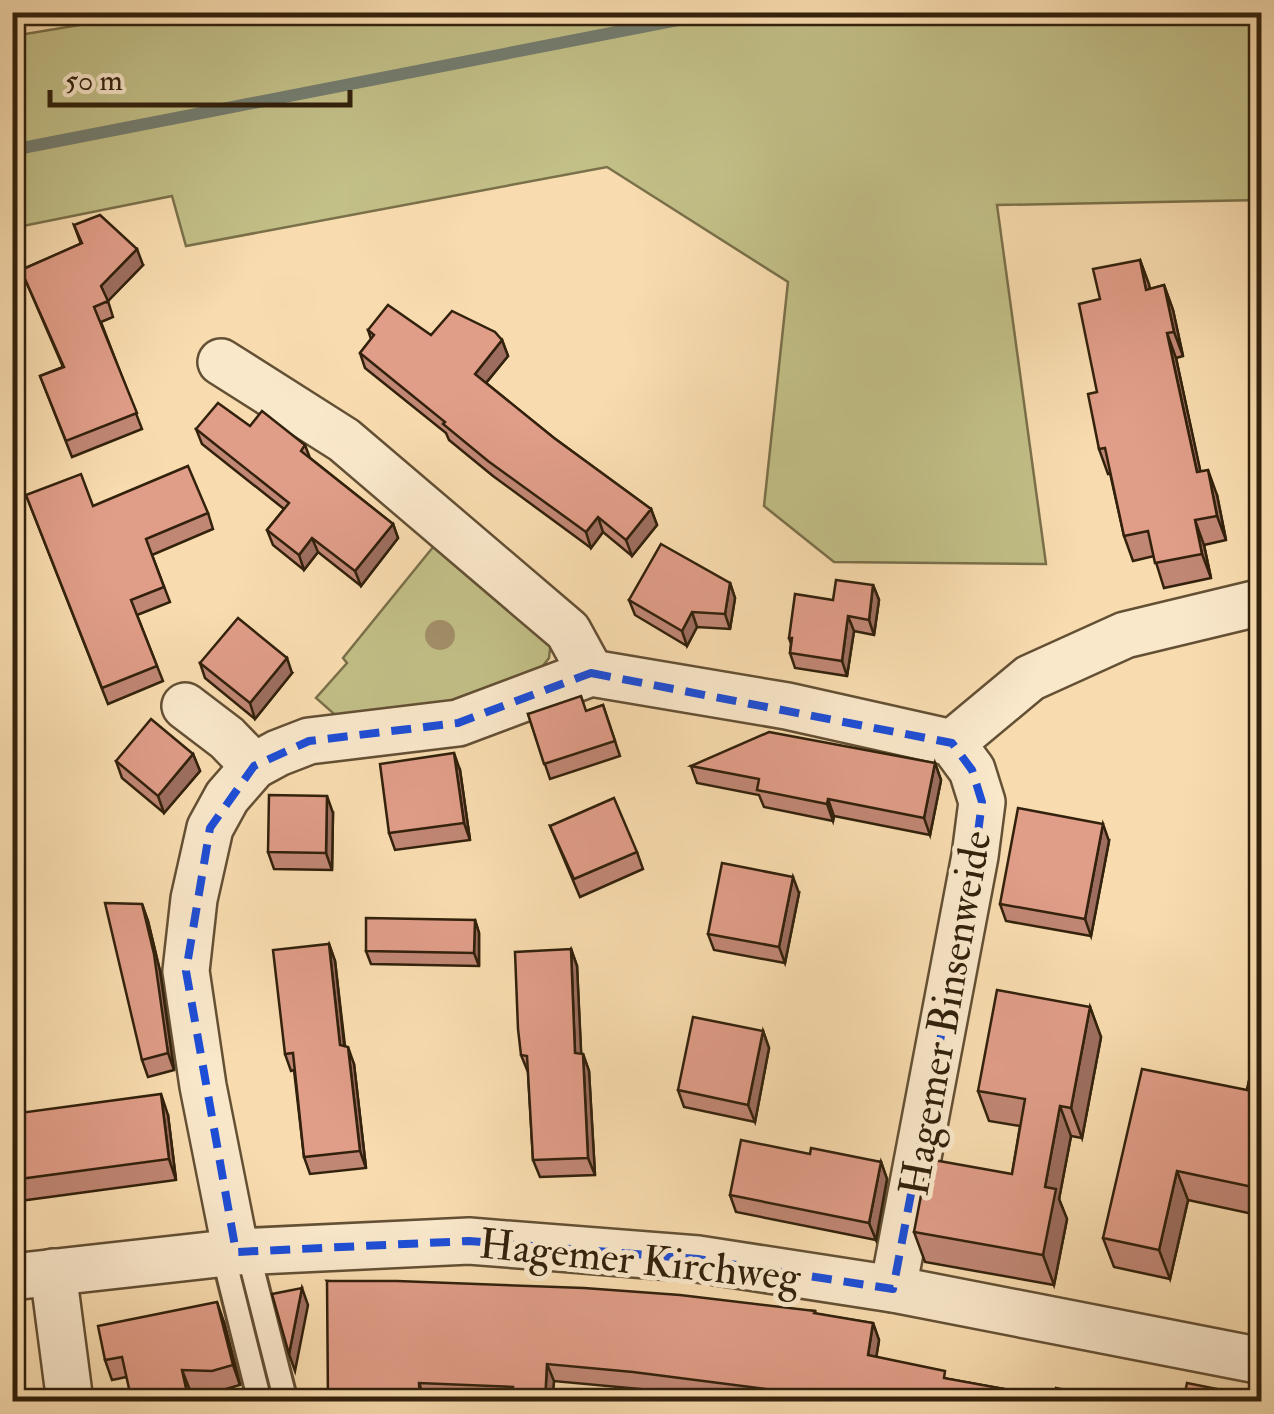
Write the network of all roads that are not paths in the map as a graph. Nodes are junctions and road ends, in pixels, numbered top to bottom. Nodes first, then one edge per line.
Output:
1 (221, 362) dead end
2 (1262, 602) edge
3 (591, 673) junction
4 (185, 706) dead end
5 (952, 743) junction
6 (254, 766) junction
7 (236, 1253) junction
8 (33, 1274) edge
9 (893, 1289) junction
10 (1262, 1361) edge
11 (70, 1402) edge
12 (260, 1402) edge
13 (286, 1402) edge

1 - 3 street
2 - 5 street
3 - 5 street
3 - 6 street
4 - 6 street
5 - 9 street, Hagemer Binsenweide
6 - 7 street
7 - 8 street, Hagemer Kirchweg
7 - 9 street, Hagemer Kirchweg
7 - 12 lane
7 - 13 lane
8 - 11 street
9 - 10 street, Hagemer Kirchweg

